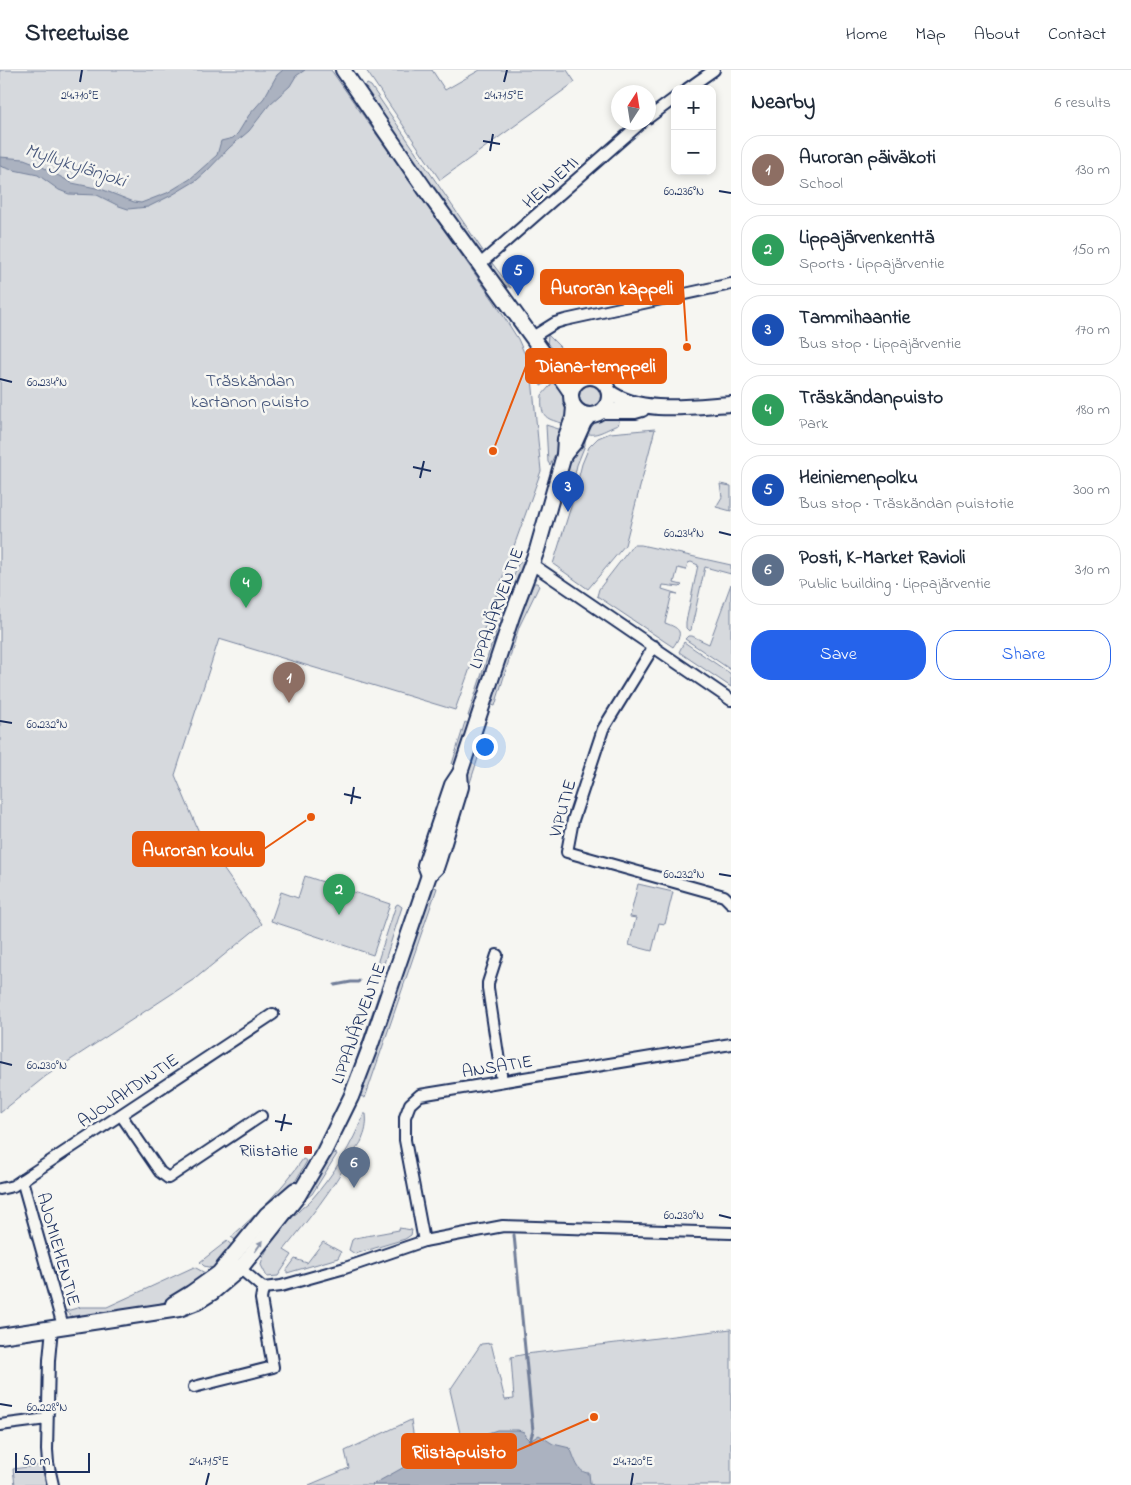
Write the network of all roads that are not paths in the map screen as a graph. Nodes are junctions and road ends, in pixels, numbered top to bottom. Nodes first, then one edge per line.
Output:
1 (344, 70) edge
2 (714, 70) edge
3 (693, 85) edge
4 (671, 101) edge
5 (656, 112) edge
6 (633, 130) edge
7 (479, 265) junction
8 (731, 284) edge
9 (531, 338) junction
10 (545, 355) junction
11 (586, 378) junction
12 (609, 392) junction
13 (571, 393) junction
14 (731, 404) edge
15 (649, 406) junction
16 (574, 407) junction
17 (603, 411) junction
18 (589, 416) junction
19 (564, 455) junction
20 (532, 564) junction
21 (654, 646) junction
22 (731, 700) edge
23 (731, 903) edge
24 (497, 955) dead end
25 (273, 1014) dead end
26 (731, 1044) edge
27 (502, 1082) junction
28 (121, 1115) junction
29 (261, 1116) dead end
30 (22, 1180) junction
31 (0, 1189) edge
32 (731, 1234) edge
33 (424, 1241) junction
34 (235, 1265) junction
35 (263, 1288) junction
36 (58, 1327) junction
37 (0, 1336) edge
38 (194, 1387) dead end
39 (47, 1419) junction
40 (0, 1425) edge
41 (53, 1485) edge

1 - 7 main road
2 - 3 street
4 - 5 street
6 - 7 street, HEINIEMI
7 - 9 main road
8 - 9 street
9 - 10 main road
10 - 11 main road
10 - 13 main road
11 - 12 main road
11 - 13 main road
12 - 15 main road
12 - 17 main road
13 - 16 main road
14 - 15 main road
15 - 17 main road
16 - 18 main road
16 - 19 main road, LIPPAJÄRVENTIE
17 - 18 main road
18 - 19 main road, LIPPAJÄRVENTIE
19 - 20 main road, LIPPAJÄRVENTIE
20 - 21 street
20 - 34 main road, LIPPAJÄRVENTIE
21 - 22 street
21 - 23 street, VIPUTIE
24 - 27 street
25 - 28 street, AJOJAHDINTIE
26 - 27 street, ANSATIE
27 - 33 street, ANSATIE
28 - 29 street
28 - 30 street, AJOJAHDINTIE
30 - 31 street, AJOJAHDINTIE
30 - 36 street, AJOMIEHENTIE
32 - 33 street
33 - 35 street
34 - 35 street
34 - 36 main road, LIPPAJÄRVENTIE
35 - 38 street
36 - 37 main road, LIPPAJÄRVENTIE
36 - 39 street, AJOMIEHENTIE
39 - 40 street
39 - 41 street, AJOMIEHENTIE

